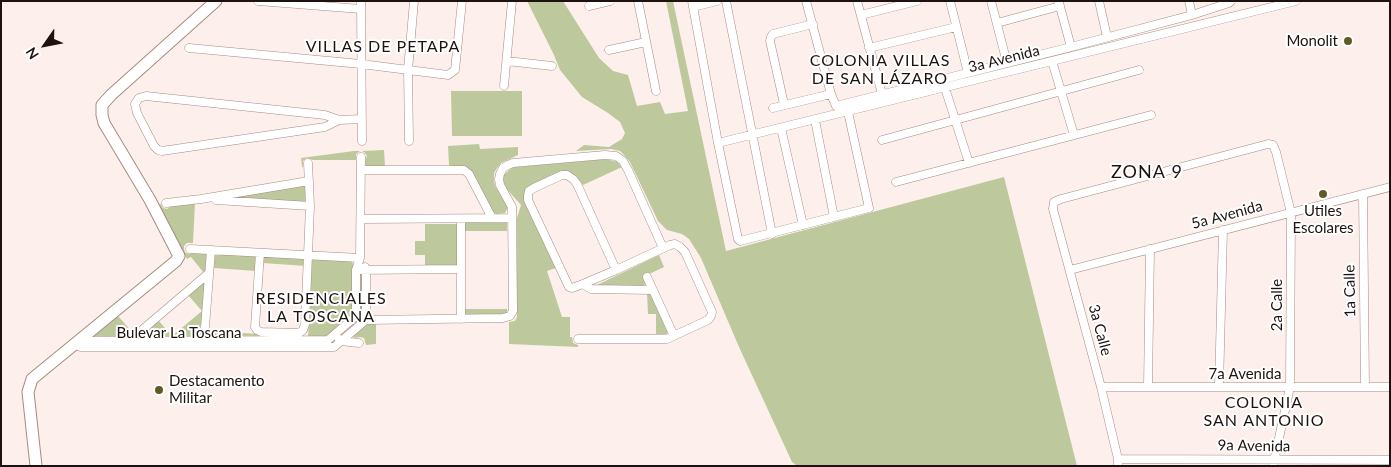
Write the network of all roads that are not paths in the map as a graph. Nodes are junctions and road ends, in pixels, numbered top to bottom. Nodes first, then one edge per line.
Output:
1 (216, 1) edge
2 (258, 1) edge
3 (414, 1) edge
4 (462, 1) edge
5 (512, 1) edge
6 (610, 1) edge
7 (638, 1) edge
8 (717, 1) edge
9 (726, 1) edge
10 (806, 1) edge
11 (857, 1) edge
12 (917, 1) edge
13 (950, 1) edge
14 (991, 1) edge
15 (1099, 1) edge
16 (1189, 1) edge
17 (1231, 1) edge
18 (1296, 1) edge
19 (693, 4) edge
20 (1059, 4) edge
21 (361, 5) edge
22 (589, 6) dead end
23 (861, 15) junction
24 (1192, 15) junction
25 (996, 22) junction
26 (813, 24) junction
27 (956, 27) junction
28 (1107, 37) junction
29 (646, 42) junction
30 (1071, 47) junction
31 (189, 48) dead end
32 (869, 48) junction
33 (609, 50) dead end
34 (507, 61) junction
35 (1052, 61) junction
36 (1007, 63) junction
37 (361, 64) junction
38 (552, 66) dead end
39 (408, 70) junction
40 (1139, 70) dead end
41 (968, 73) junction
42 (504, 86) dead end
43 (945, 88) junction
44 (656, 91) dead end
45 (1061, 91) junction
46 (831, 94) junction
47 (882, 94) junction
48 (784, 104) junction
49 (773, 108) dead end
50 (848, 112) junction
51 (1152, 114) dead end
52 (362, 119) junction
53 (340, 120) junction
54 (815, 120) junction
55 (955, 120) junction
56 (781, 128) junction
57 (752, 135) junction
58 (1074, 135) junction
59 (882, 140) dead end
60 (362, 141) dead end
61 (409, 141) dead end
62 (718, 143) junction
63 (1273, 145) joint
64 (361, 157) dead end
65 (969, 163) junction
66 (308, 164) dead end
67 (361, 170) junction
68 (309, 181) junction
69 (896, 182) dead end
70 (1390, 187) edge
71 (1363, 194) junction
72 (201, 198) junction
73 (166, 203) dead end
74 (310, 206) junction
75 (1292, 213) junction
76 (834, 217) junction
77 (492, 218) junction
78 (512, 218) junction
79 (461, 219) junction
80 (362, 220) junction
81 (803, 225) junction
82 (1223, 230) junction
83 (772, 234) junction
84 (190, 248) dead end
85 (663, 248) junction
86 (1150, 249) junction
87 (211, 250) junction
88 (260, 253) junction
89 (308, 255) junction
90 (360, 258) junction
91 (460, 269) junction
92 (356, 270) junction
93 (366, 270) junction
94 (616, 270) junction
95 (1070, 270) junction
96 (209, 273) junction
97 (647, 277) dead end
98 (582, 284) junction
99 (652, 290) junction
100 (356, 316) junction
101 (461, 319) junction
102 (366, 320) junction
103 (206, 327) dead end
104 (142, 330) dead end
105 (334, 334) junction
106 (674, 336) junction
107 (578, 339) dead end
108 (77, 341) junction
109 (341, 341) junction
110 (359, 344) dead end
111 (1101, 387) junction
112 (1148, 387) junction
113 (1219, 387) junction
114 (1290, 387) junction
115 (1365, 387) junction
116 (1390, 387) edge
117 (1390, 460) edge
118 (1118, 462) edge
119 (1273, 463) edge
120 (36, 466) edge

1 - 108 main road
2 - 21 street
3 - 39 street
4 - 39 street
5 - 34 street
6 - 22 street
7 - 29 street
8 - 19 street
9 - 57 street
10 - 26 street
11 - 23 street
12 - 23 street
13 - 27 street
14 - 25 street
15 - 28 street
16 - 24 street
17 - 24 street
18 - 35 street, 3a Avenida
19 - 62 street
20 - 25 street
20 - 30 street
21 - 37 street
23 - 32 street
24 - 28 street
25 - 36 street
26 - 46 street
26 - 48 street
27 - 32 street
27 - 41 street
28 - 30 street
29 - 33 street
29 - 44 street
30 - 36 street
31 - 37 street
32 - 47 street
34 - 38 street
34 - 42 street
35 - 43 street, 3a Avenida
35 - 45 street
36 - 41 street
37 - 39 street
37 - 52 street
39 - 61 street
40 - 45 street
41 - 47 street
43 - 50 street, 3a Avenida
43 - 55 street
45 - 55 street
45 - 58 street
46 - 47 street
46 - 48 street
48 - 49 street
50 - 54 street, 3a Avenida
50 - 76 street
51 - 58 street
52 - 53 street
52 - 60 street
53 - 53 street
54 - 56 street, 3a Avenida
54 - 76 street
55 - 59 street
55 - 65 street
56 - 57 street, 3a Avenida
56 - 81 street
57 - 62 street, 3a Avenida
57 - 83 street
58 - 65 street
62 - 83 street
63 - 75 street, 2a Calle
63 - 95 street, 3a Calle
64 - 67 street
65 - 69 street
66 - 68 street
67 - 77 street
67 - 80 street
68 - 72 street
68 - 74 street
70 - 71 street, 5a Avenida
71 - 75 street, 5a Avenida
71 - 115 street, 1a Calle
72 - 73 street
72 - 74 street
74 - 89 street
75 - 82 street, 5a Avenida
75 - 114 street, 2a Calle
76 - 81 street
77 - 78 street
77 - 79 street
78 - 85 street
78 - 101 street
79 - 80 street
79 - 91 street
80 - 90 street
81 - 83 street
82 - 86 street, 5a Avenida
82 - 113 street
84 - 87 street
85 - 94 street
85 - 106 street
86 - 95 street, 5a Avenida
86 - 112 street
87 - 88 street
87 - 96 street
88 - 89 street
88 - 89 street
89 - 90 street
90 - 92 street
90 - 93 street
91 - 93 street
91 - 101 street
92 - 93 street
92 - 100 street
93 - 102 street
94 - 98 street
94 - 98 street
95 - 111 street, 3a Calle
96 - 103 street
96 - 104 street
97 - 99 street
98 - 99 street
99 - 106 street
100 - 102 street
100 - 105 street, Bulevar La Toscana
101 - 102 street
102 - 109 street, Bulevar La Toscana
105 - 108 street, Bulevar La Toscana
105 - 109 street
106 - 107 street
108 - 109 street, Bulevar La Toscana
108 - 120 main road
109 - 110 street
111 - 112 street, 7a Avenida
111 - 118 street, 3a Calle
112 - 113 street, 7a Avenida
113 - 114 street, 7a Avenida
114 - 115 street, 7a Avenida
114 - 119 street, 2a Calle
115 - 116 street, 7a Avenida
117 - 119 street, 9a Avenida
118 - 119 street, 9a Avenida

